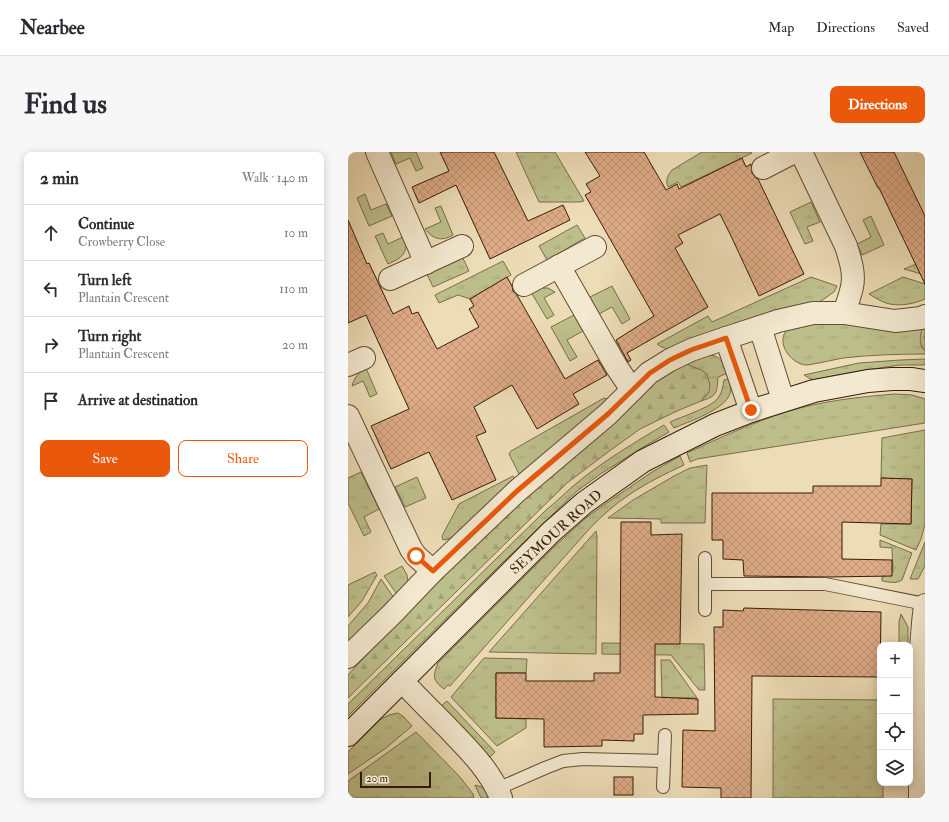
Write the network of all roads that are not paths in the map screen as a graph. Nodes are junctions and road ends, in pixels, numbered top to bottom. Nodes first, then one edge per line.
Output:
1 (378, 152) edge
2 (794, 152) edge
3 (801, 152) edge
4 (762, 168) dead end
5 (462, 246) dead end
6 (595, 247) dead end
7 (426, 263) junction
8 (559, 266) junction
9 (390, 279) dead end
10 (524, 285) dead end
11 (844, 313) junction
12 (925, 316) edge
13 (760, 327) junction
14 (726, 338) junction
15 (925, 381) edge
16 (632, 390) junction
17 (783, 400) junction
18 (751, 410) junction
19 (348, 416) edge
20 (705, 558) dead end
21 (433, 571) junction
22 (705, 584) junction
23 (925, 604) edge
24 (705, 610) dead end
25 (348, 657) edge
26 (402, 681) junction
27 (665, 735) dead end
28 (348, 736) edge
29 (664, 761) junction
30 (663, 787) dead end
31 (499, 794) edge
32 (920, 798) edge

1 - 7 street
2 - 4 street
3 - 11 street
5 - 7 street
6 - 8 street
7 - 9 street
8 - 10 street
8 - 16 street
11 - 12 street
11 - 13 street
13 - 14 street
13 - 17 street
14 - 16 street
14 - 18 street
15 - 17 street, SEYMOUR ROAD
16 - 21 street
17 - 18 street, SEYMOUR ROAD
18 - 26 street, SEYMOUR ROAD
19 - 21 street
20 - 22 lane
21 - 25 street
22 - 23 lane
22 - 24 lane
23 - 32 street
26 - 28 street, SEYMOUR ROAD
26 - 31 street
27 - 29 lane
29 - 30 lane
29 - 31 lane

